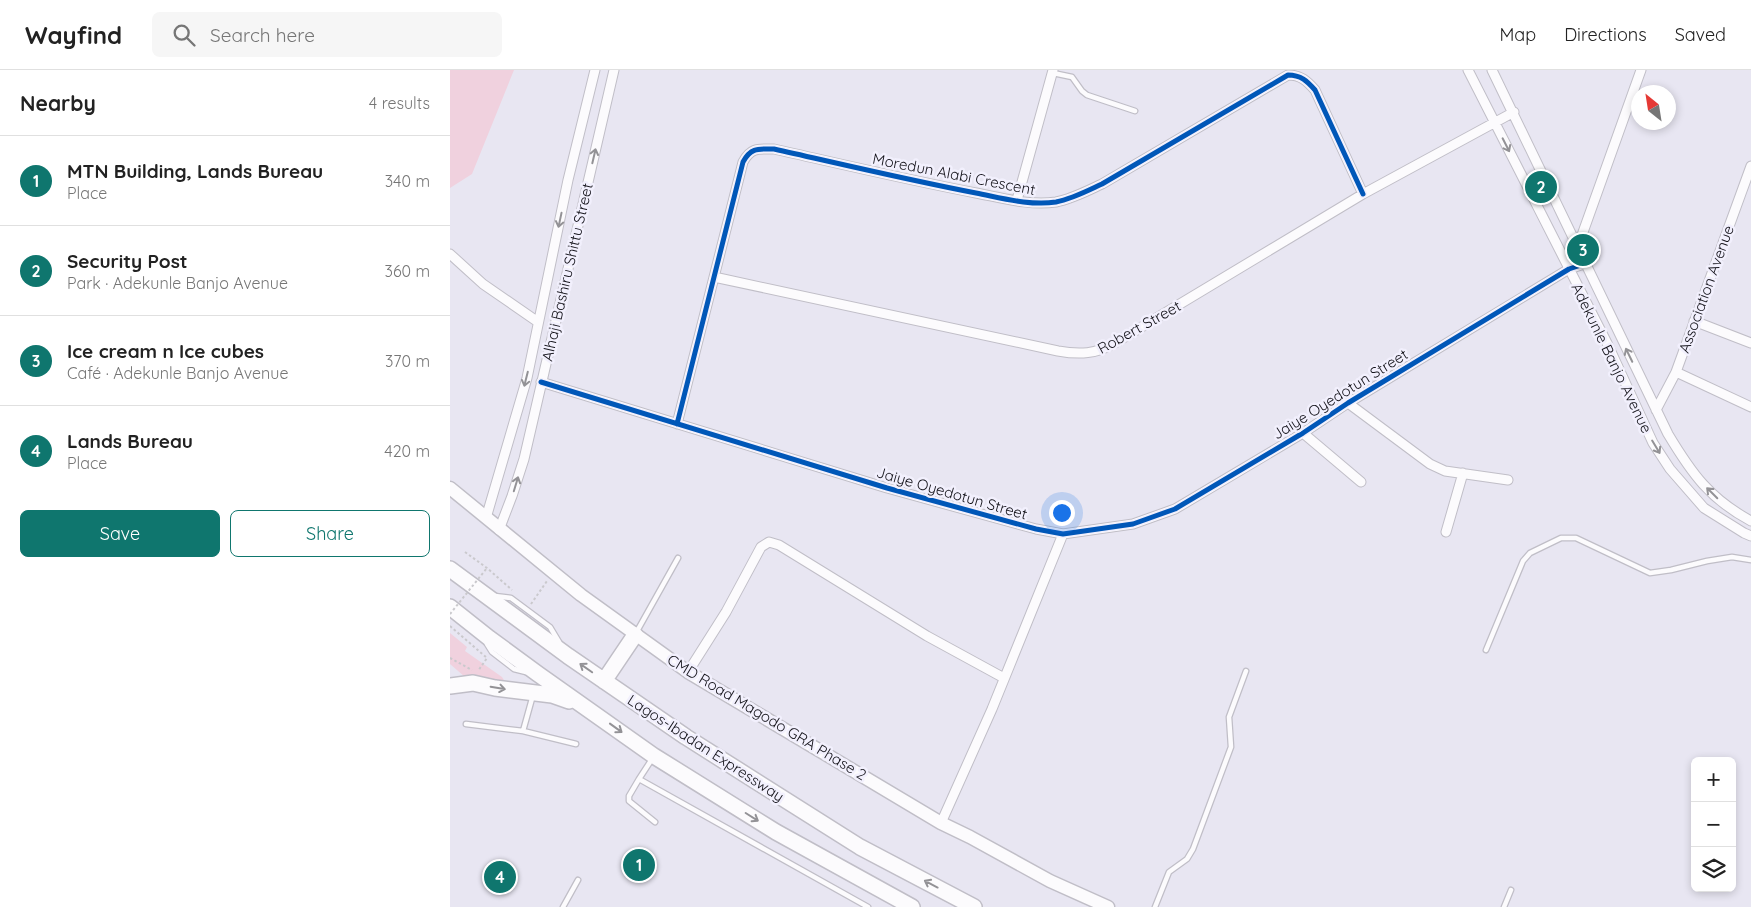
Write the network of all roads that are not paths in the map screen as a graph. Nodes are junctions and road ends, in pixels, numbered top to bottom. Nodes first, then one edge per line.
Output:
1 (594, 70) edge
2 (614, 70) edge
3 (1468, 70) edge
4 (1492, 70) edge
5 (1641, 70) edge
6 (1053, 72) edge
7 (1135, 111) dead end
8 (1514, 112) junction
9 (1495, 123) junction
10 (1751, 166) edge
11 (1363, 194) junction
12 (1017, 200) junction
13 (1577, 248) junction
14 (450, 254) edge
15 (1584, 264) junction
16 (1569, 269) junction
17 (714, 277) junction
18 (1694, 321) junction
19 (538, 322) junction
20 (1751, 344) edge
21 (1676, 372) junction
22 (541, 382) junction
23 (1348, 403) junction
24 (1751, 407) edge
25 (1656, 410) junction
26 (677, 424) junction
27 (1303, 433) junction
28 (509, 442) junction
29 (527, 446) junction
30 (1463, 473) junction
31 (1508, 480) dead end
32 (1362, 482) dead end
33 (450, 488) edge
34 (486, 518) junction
35 (1751, 522) edge
36 (499, 530) junction
37 (1446, 532) dead end
38 (1064, 534) junction
39 (1751, 536) edge
40 (678, 558) dead end
41 (1751, 560) edge
42 (450, 569) edge
43 (450, 607) edge
44 (635, 635) junction
45 (1486, 650) dead end
46 (1246, 671) dead end
47 (688, 672) junction
48 (1004, 678) junction
49 (604, 681) junction
50 (450, 686) edge
51 (533, 693) junction
52 (589, 709) junction
53 (466, 724) dead end
54 (523, 731) junction
55 (576, 744) dead end
56 (654, 756) junction
57 (639, 779) junction
58 (655, 822) dead end
59 (941, 823) junction
60 (578, 880) dead end
61 (1511, 890) dead end
62 (564, 907) edge
63 (868, 907) edge
64 (912, 907) edge
65 (974, 907) edge
66 (1108, 907) edge
67 (1155, 907) edge
68 (1504, 907) edge

1 -> 19 street, Alhaji Bashiru Shittu Street
22 -> 2 street, Alhaji Bashiru Shittu Street
3 - 9 street, Adekunle Banjo Avenue
4 - 8 street, Adekunle Banjo Avenue
5 - 13 street
6 - 7 lane
6 - 12 street
8 - 9 street, Robert Street
8 - 13 street, Adekunle Banjo Avenue
9 - 11 street, Robert Street
9 -> 16 street, Adekunle Banjo Avenue
10 - 18 street, Association Avenue
11 - 12 street, Moredun Alabi Crescent
11 - 17 street, Robert Street
12 - 17 street, Moredun Alabi Crescent
13 - 15 street, Adekunle Banjo Avenue
14 - 19 street
15 - 16 street, Jaiye Oyedotun Street
25 -> 15 street, Adekunle Banjo Avenue
16 - 23 street, Jaiye Oyedotun Street
16 -> 39 street, Adekunle Banjo Avenue
17 - 26 street, Moredun Alabi Crescent
18 - 20 street
18 - 21 street, Association Avenue
19 -> 28 street, Alhaji Bashiru Shittu Street
21 - 24 street
21 - 25 street, Association Avenue
22 - 26 street, Jaiye Oyedotun Street
22 - 29 street, Alhaji Bashiru Shittu Street
23 - 27 street, Jaiye Oyedotun Street
23 - 30 street
35 -> 25 street, Adekunle Banjo Avenue
26 - 38 street, Jaiye Oyedotun Street
27 - 32 street
27 - 38 street, Jaiye Oyedotun Street
28 - 29 street
28 - 34 street, Alhaji Bashiru Shittu Street
36 -> 29 street, Alhaji Bashiru Shittu Street
30 - 31 street
30 - 37 street
33 - 34 street, CMD Road Magodo GRA Phase 2
34 - 36 street, CMD Road Magodo GRA Phase 2
36 - 44 street, CMD Road Magodo GRA Phase 2
38 - 48 street
40 - 44 lane
41 - 45 lane
49 -> 42 highway, Lagos-Ibadan Expressway
43 - 52 highway
44 - 47 street, CMD Road Magodo GRA Phase 2
44 - 49 highway
46 - 67 lane
47 - 48 street
47 - 59 street, CMD Road Magodo GRA Phase 2
48 - 59 street
65 -> 49 highway, Lagos-Ibadan Expressway
50 -> 51 highway
51 - 52 highway
51 - 54 lane
52 -> 56 highway
53 - 54 lane
54 - 55 lane
56 - 57 lane
56 -> 64 highway
57 - 58 lane
57 - 63 lane
59 - 66 street, CMD Road Magodo GRA Phase 2
60 - 62 lane
61 - 68 lane

